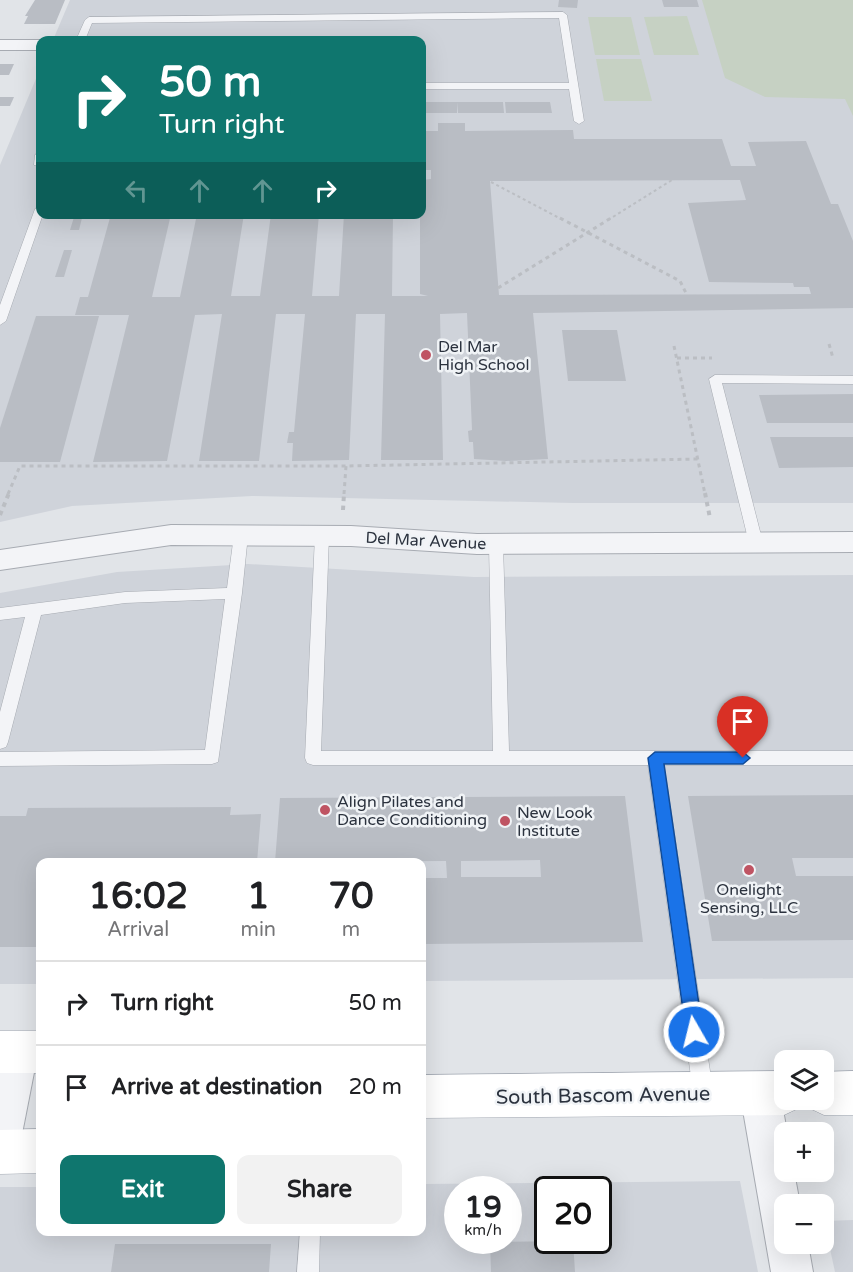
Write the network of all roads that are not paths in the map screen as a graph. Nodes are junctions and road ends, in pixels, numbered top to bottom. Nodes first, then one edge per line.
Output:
1 (83, 36) edge
2 (0, 45) edge
3 (36, 45) edge
4 (426, 86) edge
5 (574, 86) junction
6 (579, 122) dead end
7 (36, 219) edge
8 (0, 321) edge
9 (853, 380) edge
10 (241, 535) junction
11 (322, 536) junction
12 (853, 542) edge
13 (756, 543) junction
14 (496, 544) junction
15 (0, 560) edge
16 (235, 593) junction
17 (34, 612) junction
18 (0, 614) edge
19 (0, 742) edge
20 (501, 758) junction
21 (655, 758) junction
22 (853, 758) edge
23 (0, 759) edge
24 (20, 1052) edge
25 (772, 1093) edge
26 (834, 1093) edge
27 (853, 1093) edge
28 (703, 1094) junction
29 (426, 1097) edge
30 (0, 1144) edge
31 (36, 1151) edge
32 (0, 1152) edge
33 (781, 1194) edge
34 (310, 1236) edge
35 (789, 1254) edge
36 (308, 1272) edge
37 (792, 1272) edge

1 - 5 lane
2 - 3 street
4 - 5 lane
5 - 6 lane
7 - 8 lane
9 - 13 lane
10 - 11 street, Del Mar Avenue
10 - 15 street, Del Mar Avenue
10 - 16 lane
11 - 14 street, Del Mar Avenue
11 - 20 lane
12 - 13 street, Del Mar Avenue
13 - 14 street, Del Mar Avenue
14 - 20 lane
16 - 17 lane
16 - 23 lane
17 - 18 lane
17 - 19 lane
20 - 21 lane
21 - 22 lane
21 - 28 lane
24 - 30 street
25 - 28 main road, South Bascom Avenue
25 - 33 street
26 - 27 main road
28 - 29 main road, South Bascom Avenue
31 - 32 main road
34 - 36 lane
35 - 37 street

